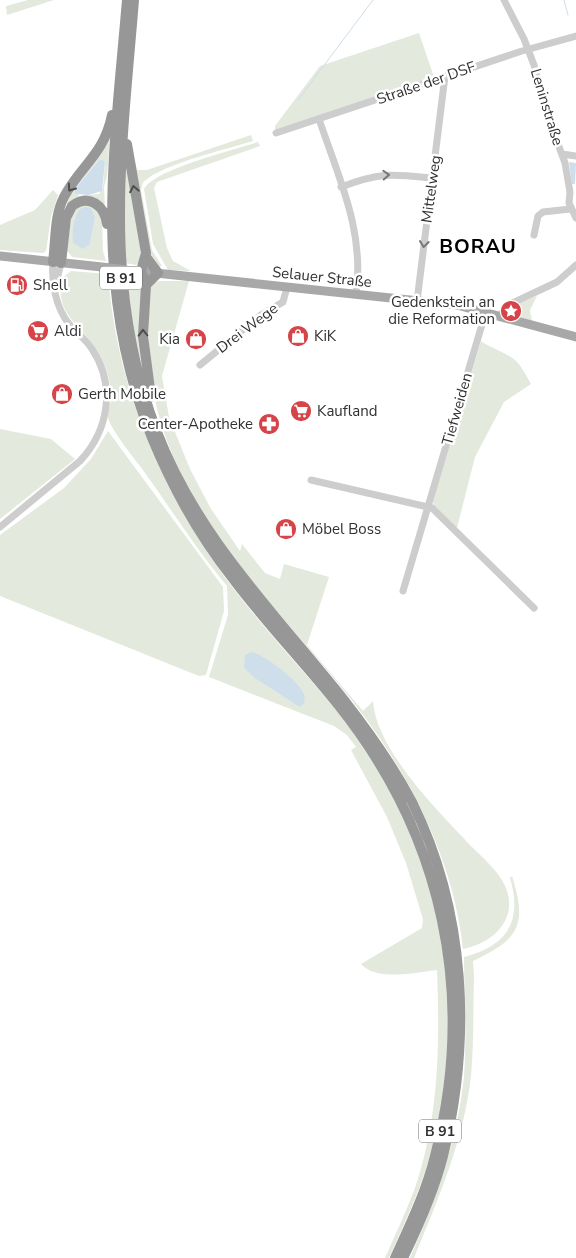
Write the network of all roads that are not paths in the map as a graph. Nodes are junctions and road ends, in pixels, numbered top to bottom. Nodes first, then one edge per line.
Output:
1 (127, 0) edge
2 (134, 0) edge
3 (504, 0) edge
4 (576, 36) edge
5 (528, 49) junction
6 (445, 76) junction
7 (118, 93) junction
8 (124, 117) junction
9 (319, 119) junction
10 (276, 133) dead end
11 (562, 154) junction
12 (576, 156) edge
13 (432, 178) junction
14 (341, 187) junction
15 (570, 209) junction
16 (576, 218) edge
17 (534, 235) dead end
18 (111, 245) junction
19 (0, 256) edge
20 (146, 257) junction
21 (57, 262) junction
22 (576, 265) edge
23 (136, 271) junction
24 (158, 273) junction
25 (146, 285) junction
26 (287, 288) junction
27 (356, 295) junction
28 (417, 301) junction
29 (486, 312) junction
30 (500, 316) junction
31 (576, 336) edge
32 (200, 365) dead end
33 (158, 434) junction
34 (311, 480) dead end
35 (428, 507) junction
36 (0, 527) edge
37 (403, 590) dead end
38 (534, 608) dead end
39 (395, 1258) edge
40 (403, 1258) edge

1 - 7 highway, B 91
2 - 8 highway, B 91
3 - 5 street, Leninstraße
4 - 5 street, Straße der DSF
5 - 6 street, Straße der DSF
5 - 11 street, Leninstraße
6 - 9 street, Straße der DSF
6 - 13 street, Mittelweg
7 - 18 highway, B 91
7 -> 21 highway
20 -> 8 highway
8 - 33 highway, B 91
9 - 10 street, Straße der DSF
9 - 14 street
11 - 12 street
11 - 15 street, Leninstraße
14 -> 13 street
13 -> 28 street, Mittelweg
14 - 27 street
15 - 16 street, Leninstraße
15 - 17 street
18 - 21 highway
18 - 39 highway, B 91
19 - 21 main road, Selauer Straße
20 - 23 highway
20 - 24 highway
21 - 23 main road, Selauer Straße, bridge
21 - 36 street
22 - 30 street
23 - 24 main road, Selauer Straße
23 - 25 highway
24 - 25 highway
24 - 26 main road, Selauer Straße
33 -> 25 highway
26 - 27 main road, Selauer Straße
26 - 32 street, Drei Wege
27 - 28 main road, Selauer Straße
28 - 29 main road, Selauer Straße
29 - 30 main road, Selauer Straße
29 - 35 street, Tiefweiden
30 - 31 main road, Selauer Straße
33 - 40 highway, B 91
34 - 35 street
35 - 37 street, Tiefweiden
35 - 38 street

